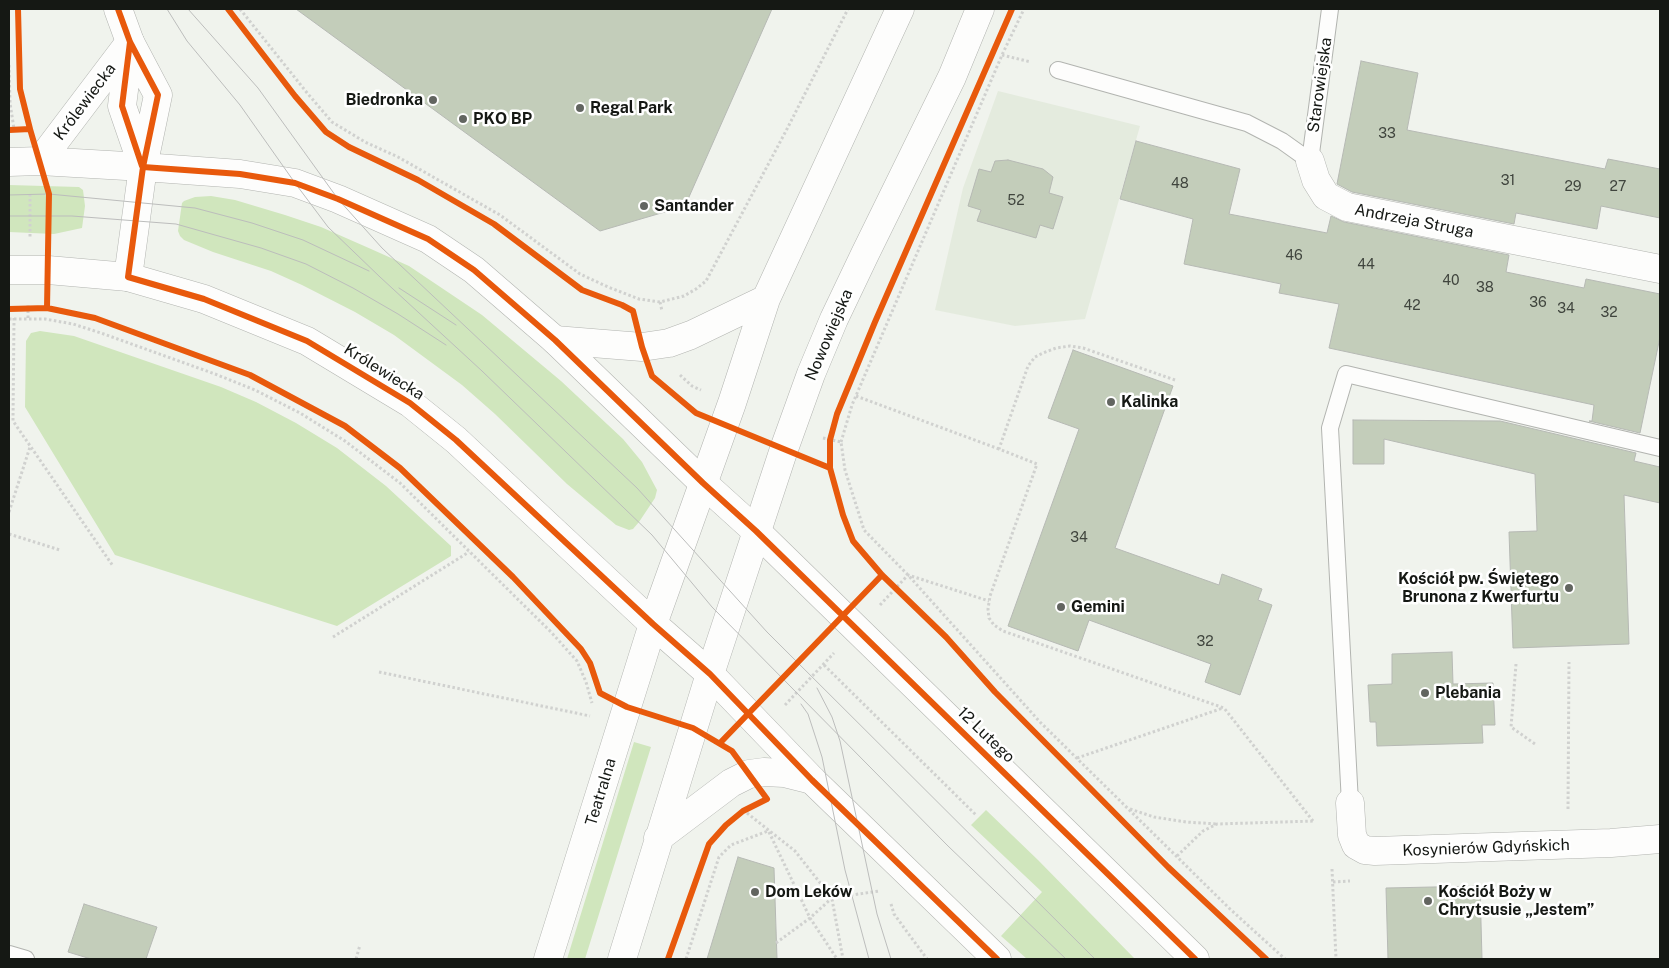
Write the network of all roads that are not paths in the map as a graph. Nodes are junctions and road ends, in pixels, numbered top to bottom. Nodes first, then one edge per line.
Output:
1 (118, 9) edge
2 (900, 9) edge
3 (980, 9) edge
4 (1330, 9) edge
5 (130, 42) junction
6 (1058, 70) dead end
7 (40, 161) junction
8 (1310, 161) junction
9 (9, 162) edge
10 (143, 167) junction
11 (1660, 269) edge
12 (9, 270) edge
13 (128, 277) junction
14 (766, 299) junction
15 (555, 340) junction
16 (1660, 448) edge
17 (703, 483) junction
18 (756, 532) junction
19 (653, 624) junction
20 (710, 674) junction
21 (812, 780) junction
22 (1350, 812) joint
23 (658, 838) junction
24 (1660, 840) edge
25 (9, 954) edge
26 (26, 959) edge
27 (548, 959) edge
28 (622, 959) edge
29 (997, 959) edge
30 (1195, 959) edge

1 - 5 street, Królewiecka
2 - 14 street
3 - 18 street, Nowowiejska
4 - 8 lane, Starowiejska
5 - 7 street, Królewiecka
5 - 10 street, Królewiecka
6 - 8 lane
7 - 9 street
7 - 10 street
8 - 11 street, Andrzeja Struga
10 - 13 street, Królewiecka
10 - 15 street
12 - 13 street
13 - 19 street, Królewiecka
14 - 15 street
14 - 17 street
15 - 17 street
16 - 22 lane
17 - 18 street
17 - 19 street
18 - 20 street, Nowowiejska
18 - 30 street, 12 Lutego
19 - 20 street, Królewiecka
19 - 27 street, Teatralna
20 - 21 street
20 - 23 street
21 - 23 street
21 - 29 street
22 - 24 street, Kosynierów Gdyńskich
23 - 28 street
25 - 26 lane

